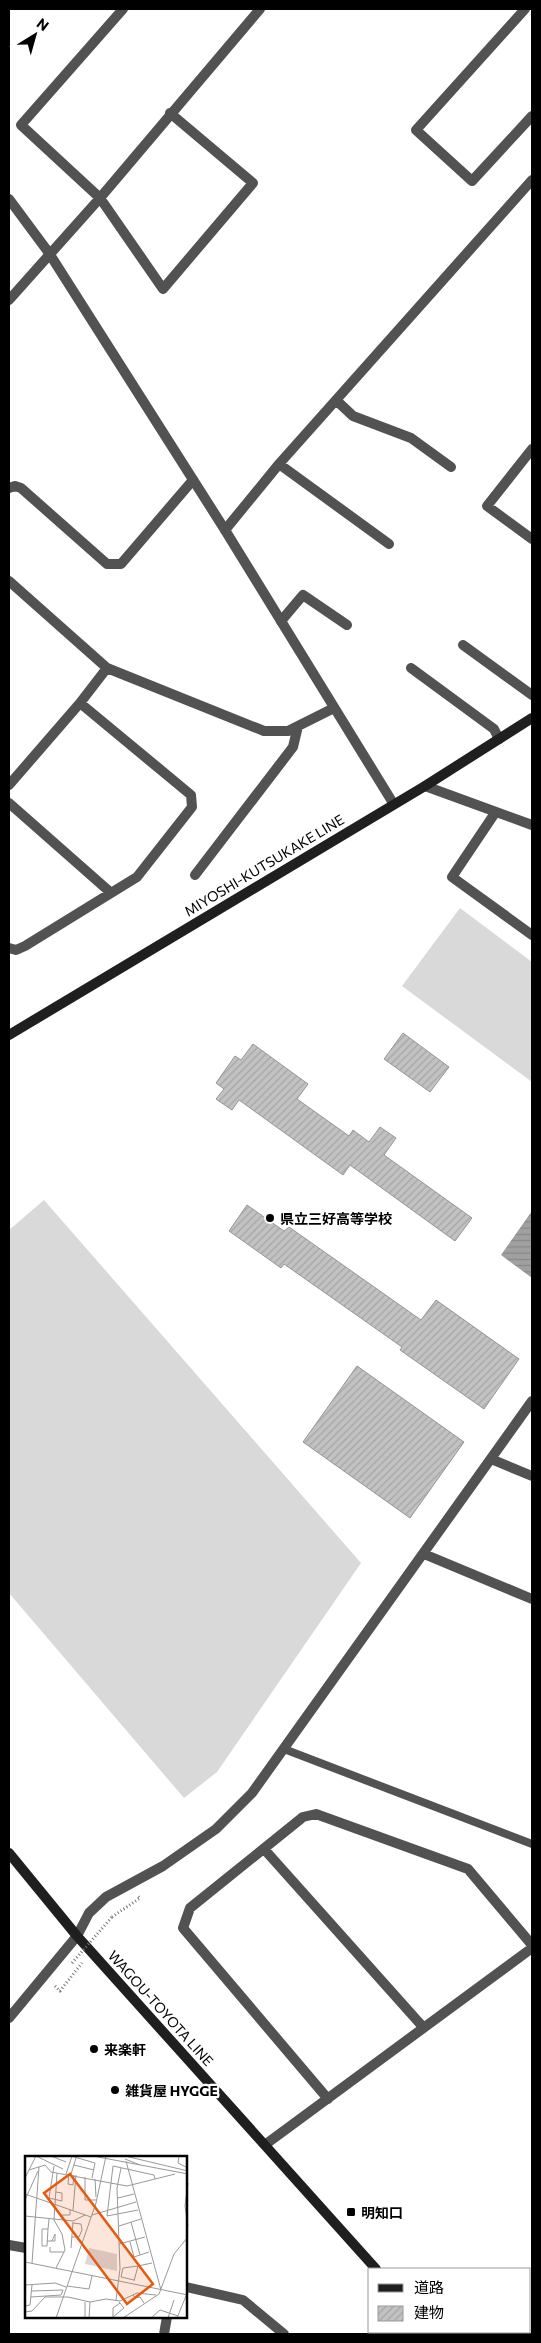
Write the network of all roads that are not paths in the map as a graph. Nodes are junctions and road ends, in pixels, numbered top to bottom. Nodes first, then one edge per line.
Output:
1 (123, 9) edge
2 (260, 9) edge
3 (525, 9) edge
4 (170, 113) junction
5 (532, 116) edge
6 (532, 180) edge
7 (100, 198) junction
8 (9, 199) edge
9 (49, 253) junction
10 (9, 300) edge
11 (336, 401) junction
12 (532, 449) edge
13 (279, 464) junction
14 (452, 467) dead end
15 (193, 480) junction
16 (9, 488) edge
17 (225, 530) junction
18 (532, 539) edge
19 (389, 544) dead end
20 (9, 581) edge
21 (281, 621) junction
22 (347, 625) dead end
23 (463, 645) dead end
24 (107, 668) junction
25 (410, 668) dead end
26 (532, 695) edge
27 (80, 703) junction
28 (334, 708) junction
29 (532, 718) edge
30 (298, 726) junction
31 (499, 739) junction
32 (9, 785) edge
33 (425, 786) junction
34 (9, 803) edge
35 (393, 803) junction
36 (495, 813) junction
37 (532, 825) edge
38 (195, 874) dead end
39 (110, 892) junction
40 (532, 935) edge
41 (9, 948) edge
42 (9, 1035) edge
43 (532, 1401) edge
44 (492, 1459) junction
45 (532, 1476) edge
46 (424, 1554) junction
47 (532, 1599) edge
48 (284, 1749) junction
49 (532, 1844) edge
50 (264, 1849) junction
51 (9, 1853) edge
52 (78, 1936) junction
53 (532, 1946) edge
54 (9, 2018) edge
55 (423, 2027) junction
56 (328, 2100) junction
57 (266, 2144) junction
58 (9, 2245) edge
59 (25, 2248) edge
60 (375, 2268) edge
61 (188, 2287) edge
62 (167, 2318) edge
63 (164, 2334) edge
64 (284, 2334) edge

1 - 7 street
2 - 4 street
3 - 5 street
4 - 7 street
4 - 7 street
6 - 11 street
7 - 9 street
8 - 9 street
9 - 10 street
9 - 15 street
11 - 13 street
11 - 14 street
12 - 18 street
13 - 17 street
13 - 19 street
15 - 16 street
15 - 17 street
17 - 21 street
20 - 24 street
21 - 22 street
21 - 28 street
23 - 26 street
24 - 27 street
24 - 30 street
25 - 31 street
27 - 32 street
27 - 39 street
28 - 30 street
28 - 35 street
29 - 31 main road, MIYOSHI-KUTSUKAKE LINE
30 - 38 street
31 - 33 main road, MIYOSHI-KUTSUKAKE LINE
33 - 35 main road, MIYOSHI-KUTSUKAKE LINE
33 - 36 street
34 - 39 street
35 - 42 main road, MIYOSHI-KUTSUKAKE LINE
36 - 37 street
36 - 40 street
39 - 41 street
43 - 44 street
44 - 45 street
44 - 46 street
46 - 47 street
46 - 48 street
48 - 49 lane
48 - 52 street
50 - 53 street
50 - 55 street
50 - 56 street
51 - 52 main road, WAGOU-TOYOTA LINE
52 - 54 street
52 - 57 main road, WAGOU-TOYOTA LINE
53 - 55 street
55 - 56 street
56 - 57 street
57 - 60 main road, WAGOU-TOYOTA LINE
58 - 59 street
61 - 64 street
62 - 63 street

